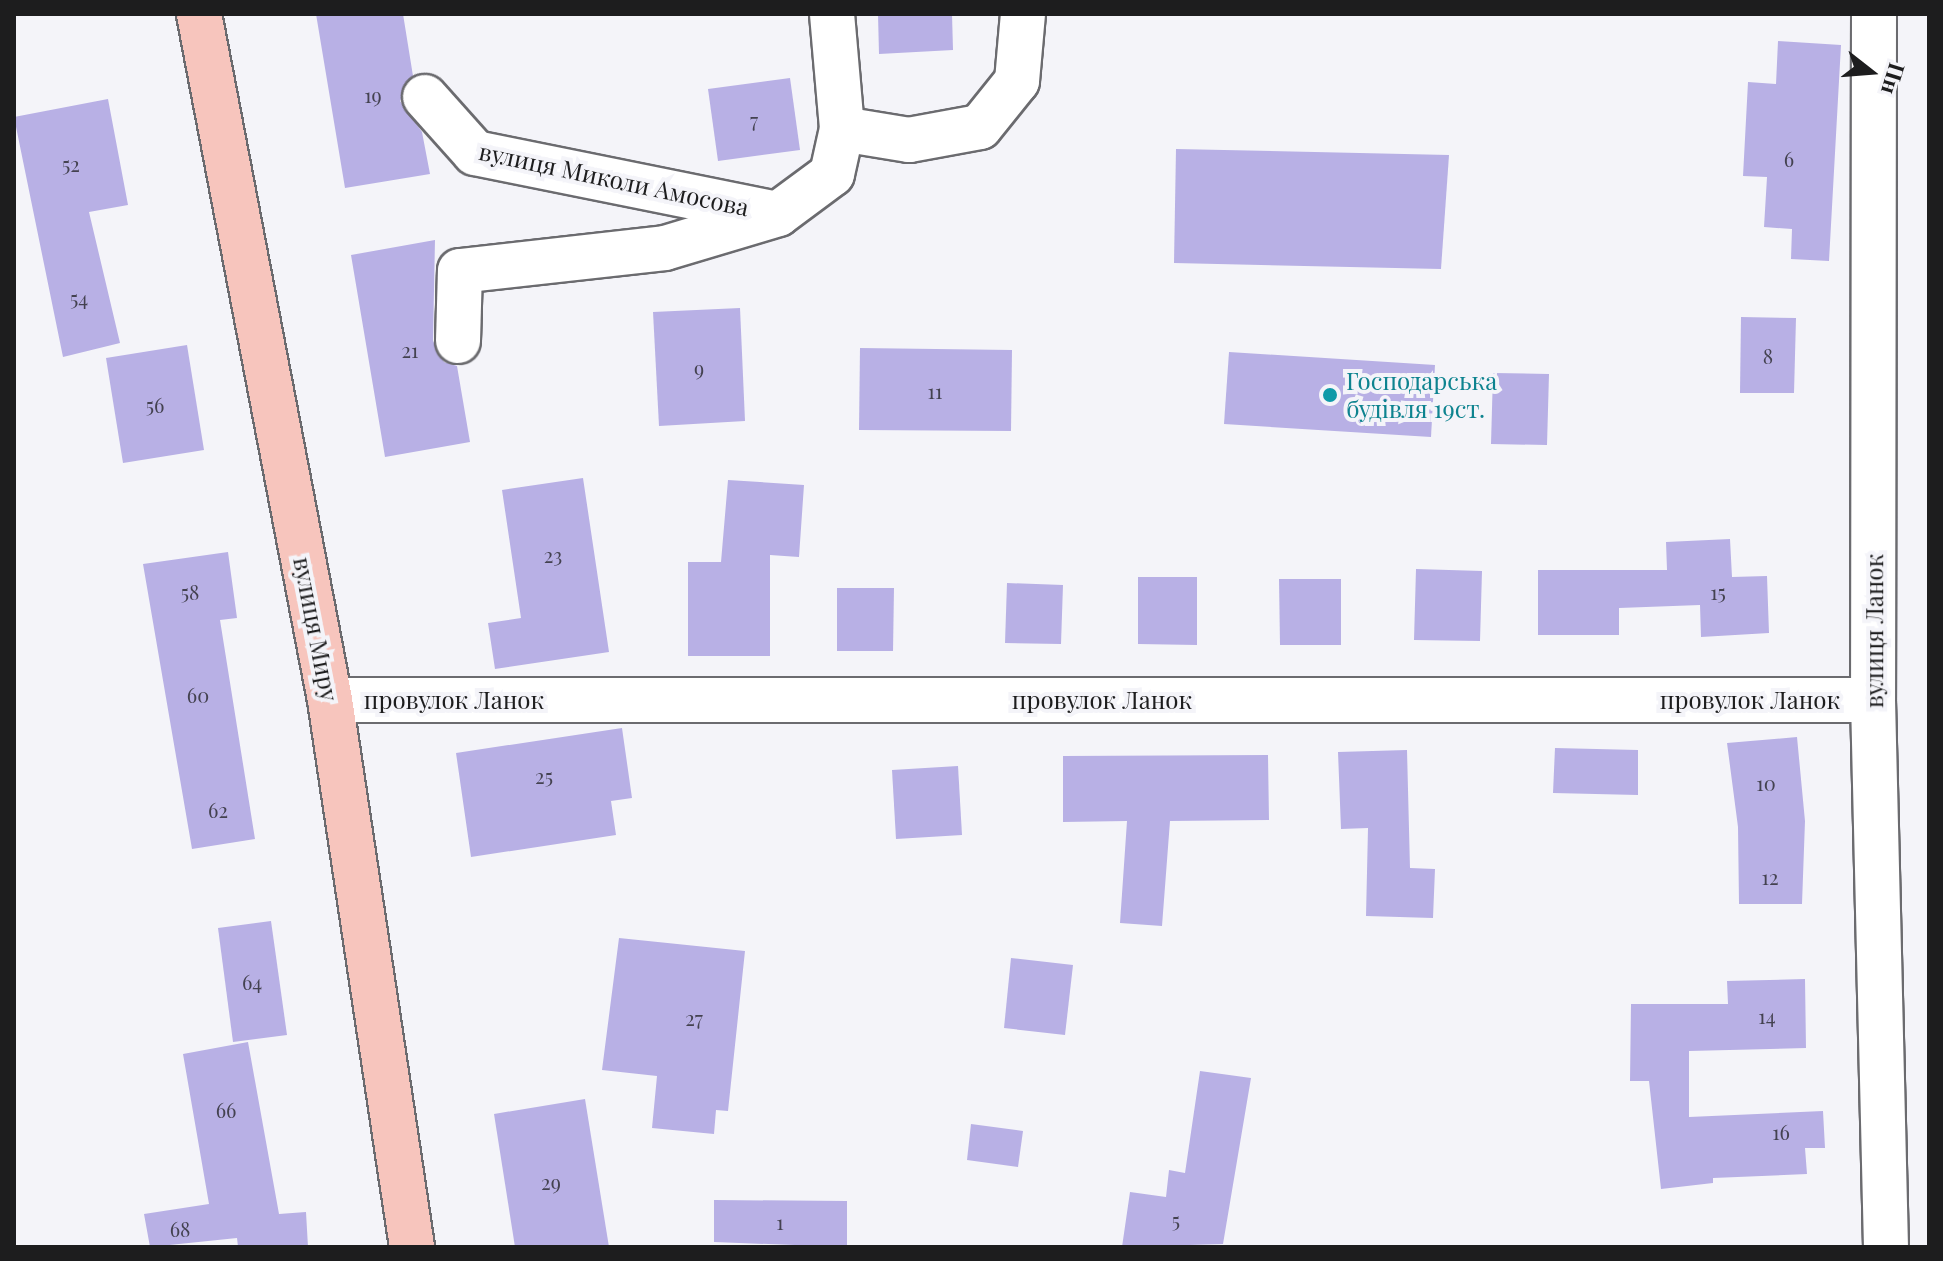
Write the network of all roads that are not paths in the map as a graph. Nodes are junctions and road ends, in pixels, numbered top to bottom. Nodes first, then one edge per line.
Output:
1 (199, 14) edge
2 (832, 14) edge
3 (1023, 14) edge
4 (1874, 14) edge
5 (425, 97) dead end
6 (842, 129) junction
7 (778, 214) junction
8 (458, 341) dead end
9 (330, 700) junction
10 (1873, 700) junction
11 (412, 1247) edge
12 (1886, 1247) edge

1 - 9 main road, вулиця Миру
2 - 6 street, вулиця Миколи Амосова
3 - 6 street
4 - 10 street, вулиця Ланок
5 - 7 street, вулиця Миколи Амосова
6 - 7 street, вулиця Миколи Амосова
7 - 8 street, вулиця Миколи Амосова
9 - 10 street, провулок Ланок
9 - 11 main road, вулиця Миру
10 - 12 street, вулиця Ланок

